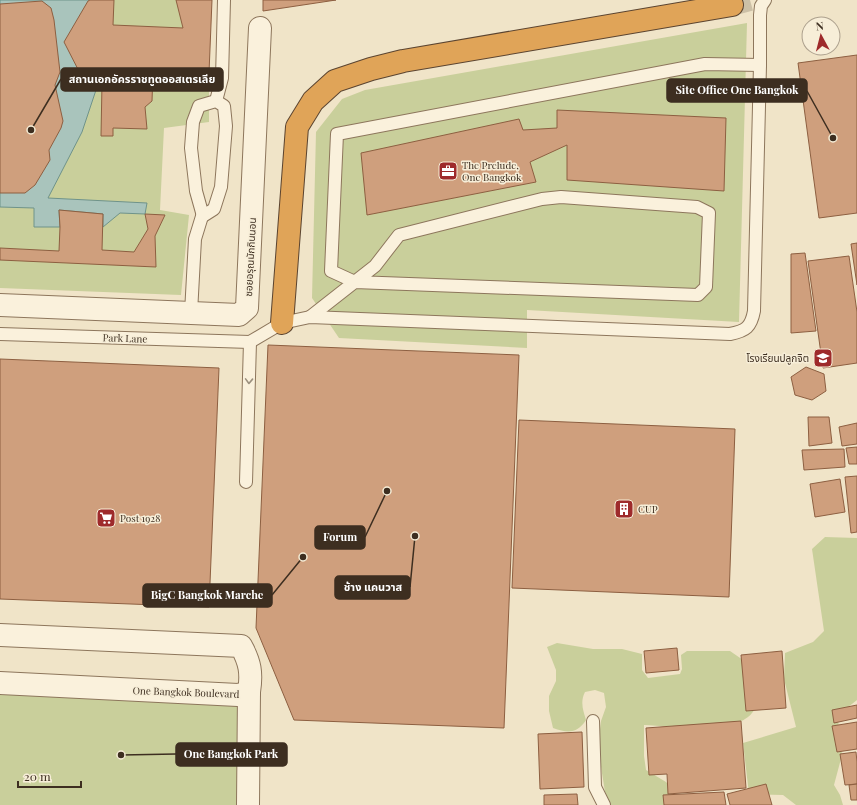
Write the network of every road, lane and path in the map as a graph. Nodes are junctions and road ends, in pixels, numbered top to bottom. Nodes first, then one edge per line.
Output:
1 (224, 0) edge
2 (766, 0) edge
3 (732, 5) tunnel mouth
4 (260, 28) dead end
5 (760, 65) junction
6 (216, 101) junction
7 (203, 214) junction
8 (355, 282) junction
9 (0, 305) edge
10 (191, 313) junction
11 (310, 317) junction
12 (282, 323) junction
13 (0, 334) edge
14 (250, 342) junction
15 (246, 482) dead end
16 (0, 635) edge
17 (0, 683) edge
18 (249, 692) junction
19 (593, 721) dead end
20 (248, 805) edge
21 (604, 805) edge

1 - 6 lane
2 - 5 lane
3 - 12 highway
4 - 10 street, ซอยอรุณมักกินนอน
5 - 8 lane
5 - 11 lane
6 - 7 lane
6 - 7 lane
7 - 10 lane
8 - 8 lane
8 - 11 lane
9 - 10 street, ซอยอรุณมักกินนอน
11 - 12 lane
12 - 14 lane
13 - 14 lane, Park Lane
14 -> 15 lane
16 - 18 street, One Bangkok Boulevard
17 - 18 street, One Bangkok Boulevard
18 - 20 street
19 - 21 lane

